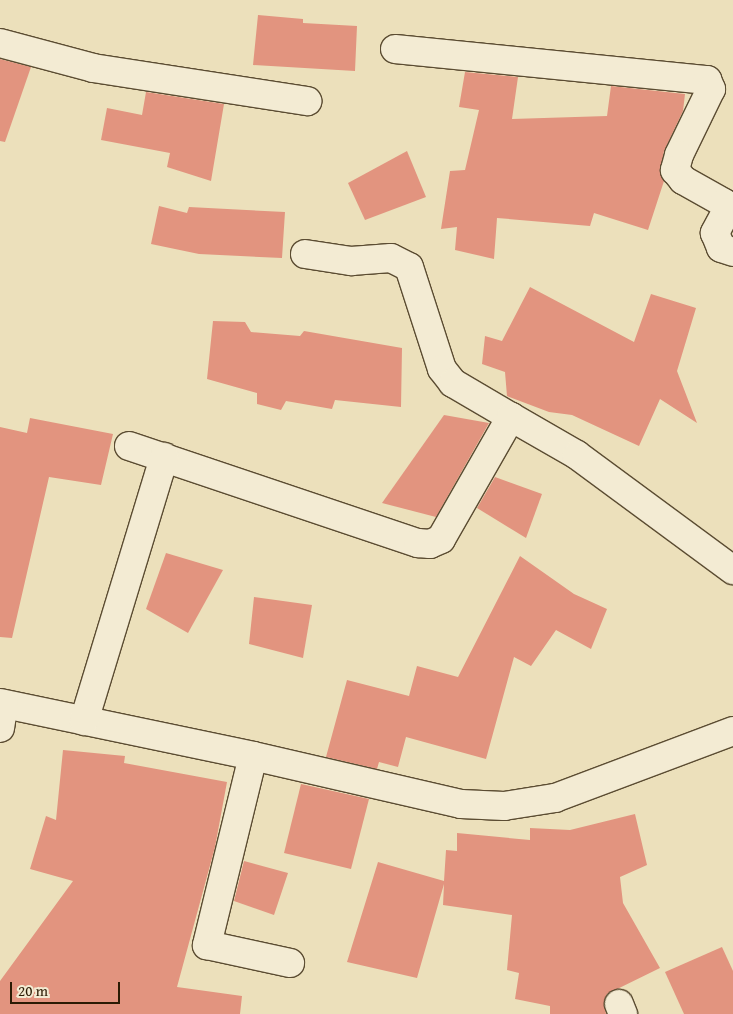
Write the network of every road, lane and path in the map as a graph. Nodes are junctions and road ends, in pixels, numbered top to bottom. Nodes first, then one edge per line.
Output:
1 (0, 44) edge
2 (394, 49) dead end
3 (307, 101) dead end
4 (733, 252) edge
5 (305, 254) dead end
6 (511, 416) junction
7 (129, 446) dead end
8 (164, 457) junction
9 (733, 570) edge
10 (1, 712) edge
11 (84, 721) junction
12 (733, 731) edge
13 (253, 756) junction
14 (290, 963) dead end

1 - 3 street
2 - 4 street
5 - 6 street
6 - 8 street
6 - 9 street
7 - 8 street
8 - 11 street
10 - 11 street
11 - 13 street
12 - 13 street
13 - 14 street

